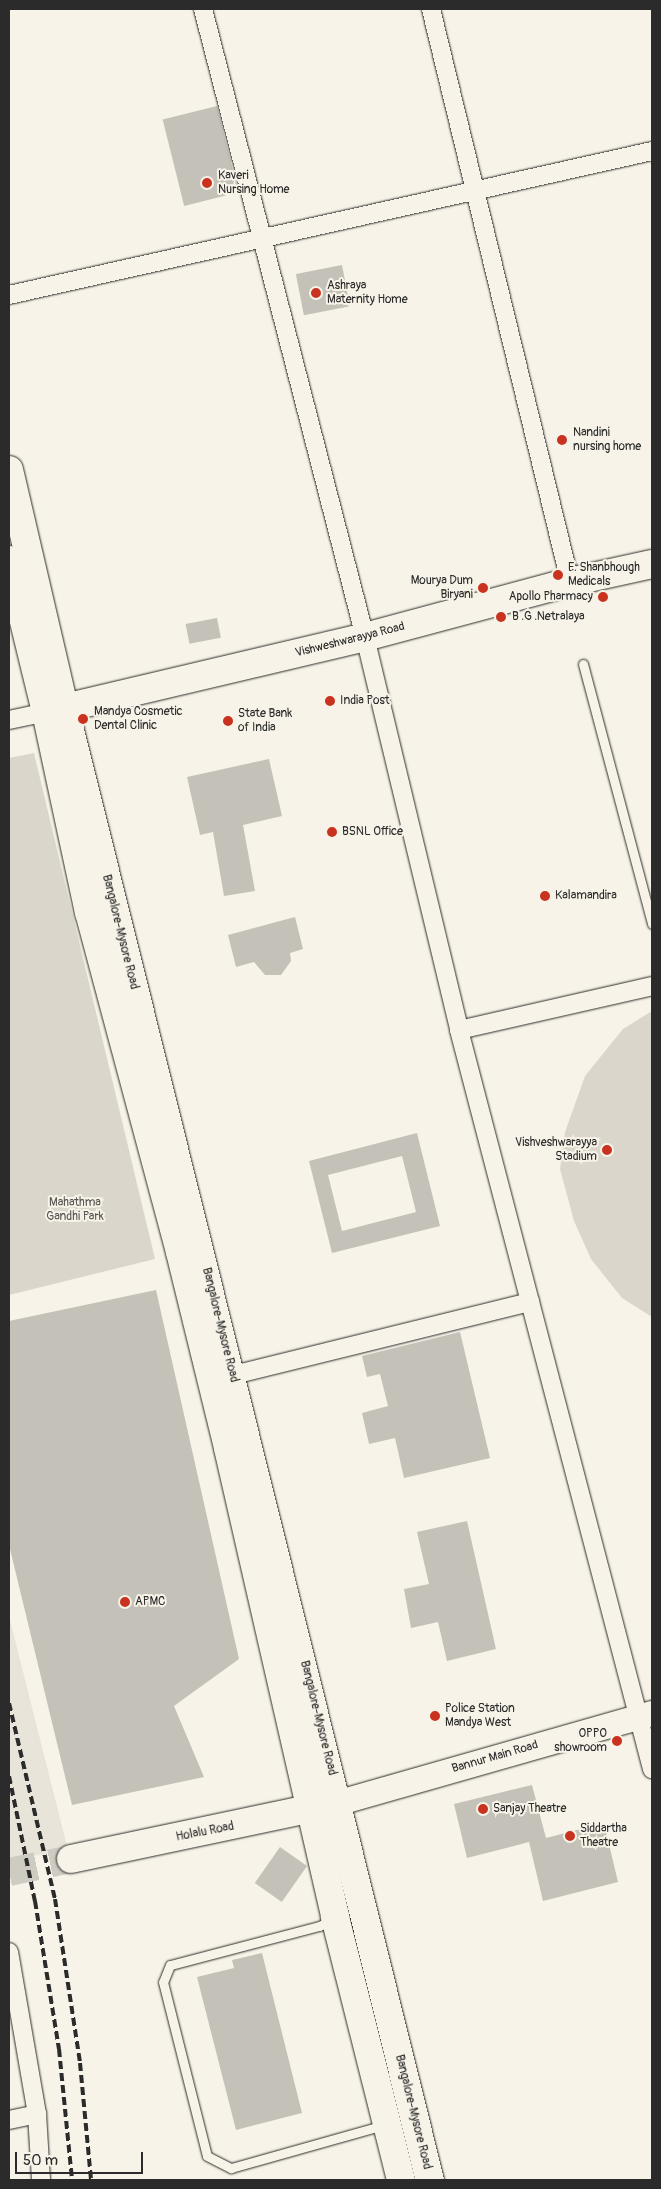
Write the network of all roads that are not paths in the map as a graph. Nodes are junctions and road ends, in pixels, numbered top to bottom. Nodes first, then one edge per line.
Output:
1 (203, 9) edge
2 (431, 9) edge
3 (652, 151) edge
4 (475, 191) junction
5 (262, 239) junction
6 (9, 296) edge
7 (9, 470) edge
8 (9, 560) edge
9 (652, 564) edge
10 (570, 582) junction
11 (365, 637) junction
12 (583, 664) dead end
13 (56, 711) junction
14 (9, 720) edge
15 (652, 924) edge
16 (652, 986) edge
17 (459, 1030) junction
18 (530, 1302) junction
19 (233, 1375) junction
20 (646, 1715) edge
21 (652, 1768) edge
22 (339, 1802) junction
23 (311, 1810) junction
24 (71, 1859) tunnel mouth
25 (335, 1917) junction
26 (9, 1952) edge
27 (37, 2114) junction
28 (9, 2120) edge
29 (400, 2122) junction
30 (41, 2180) edge
31 (400, 2180) edge
32 (430, 2180) edge

1 - 5 street
2 - 4 street
3 - 4 street
4 - 5 street
4 - 10 street
5 - 6 street
5 - 11 street
7 - 13 main road, Bangalore-Mysore Road
8 - 13 main road, Bangalore-Mysore Road
9 - 10 main road, Vishweshwarayya Road
10 - 11 main road, Vishweshwarayya Road
11 - 13 main road, Vishweshwarayya Road
11 - 17 street
12 - 15 lane
13 - 14 street
13 - 19 main road, Bangalore-Mysore Road
13 - 23 main road, Bangalore-Mysore Road
16 - 17 street
17 - 18 street
18 - 19 street
18 - 20 street
19 - 22 main road, Bangalore-Mysore Road
20 - 21 street
20 - 22 main road, Bannur Main Road
22 - 23 main road, Holalu Road
22 - 29 main road, Bangalore-Mysore Road
23 - 24 main road, Holalu Road
23 - 25 main road, Bangalore-Mysore Road
25 - 29 main road, Bangalore-Mysore Road
25 - 29 lane
26 - 27 street
27 - 28 street
27 - 30 street
29 - 31 main road, Bangalore-Mysore Road
29 - 32 main road, Bangalore-Mysore Road

